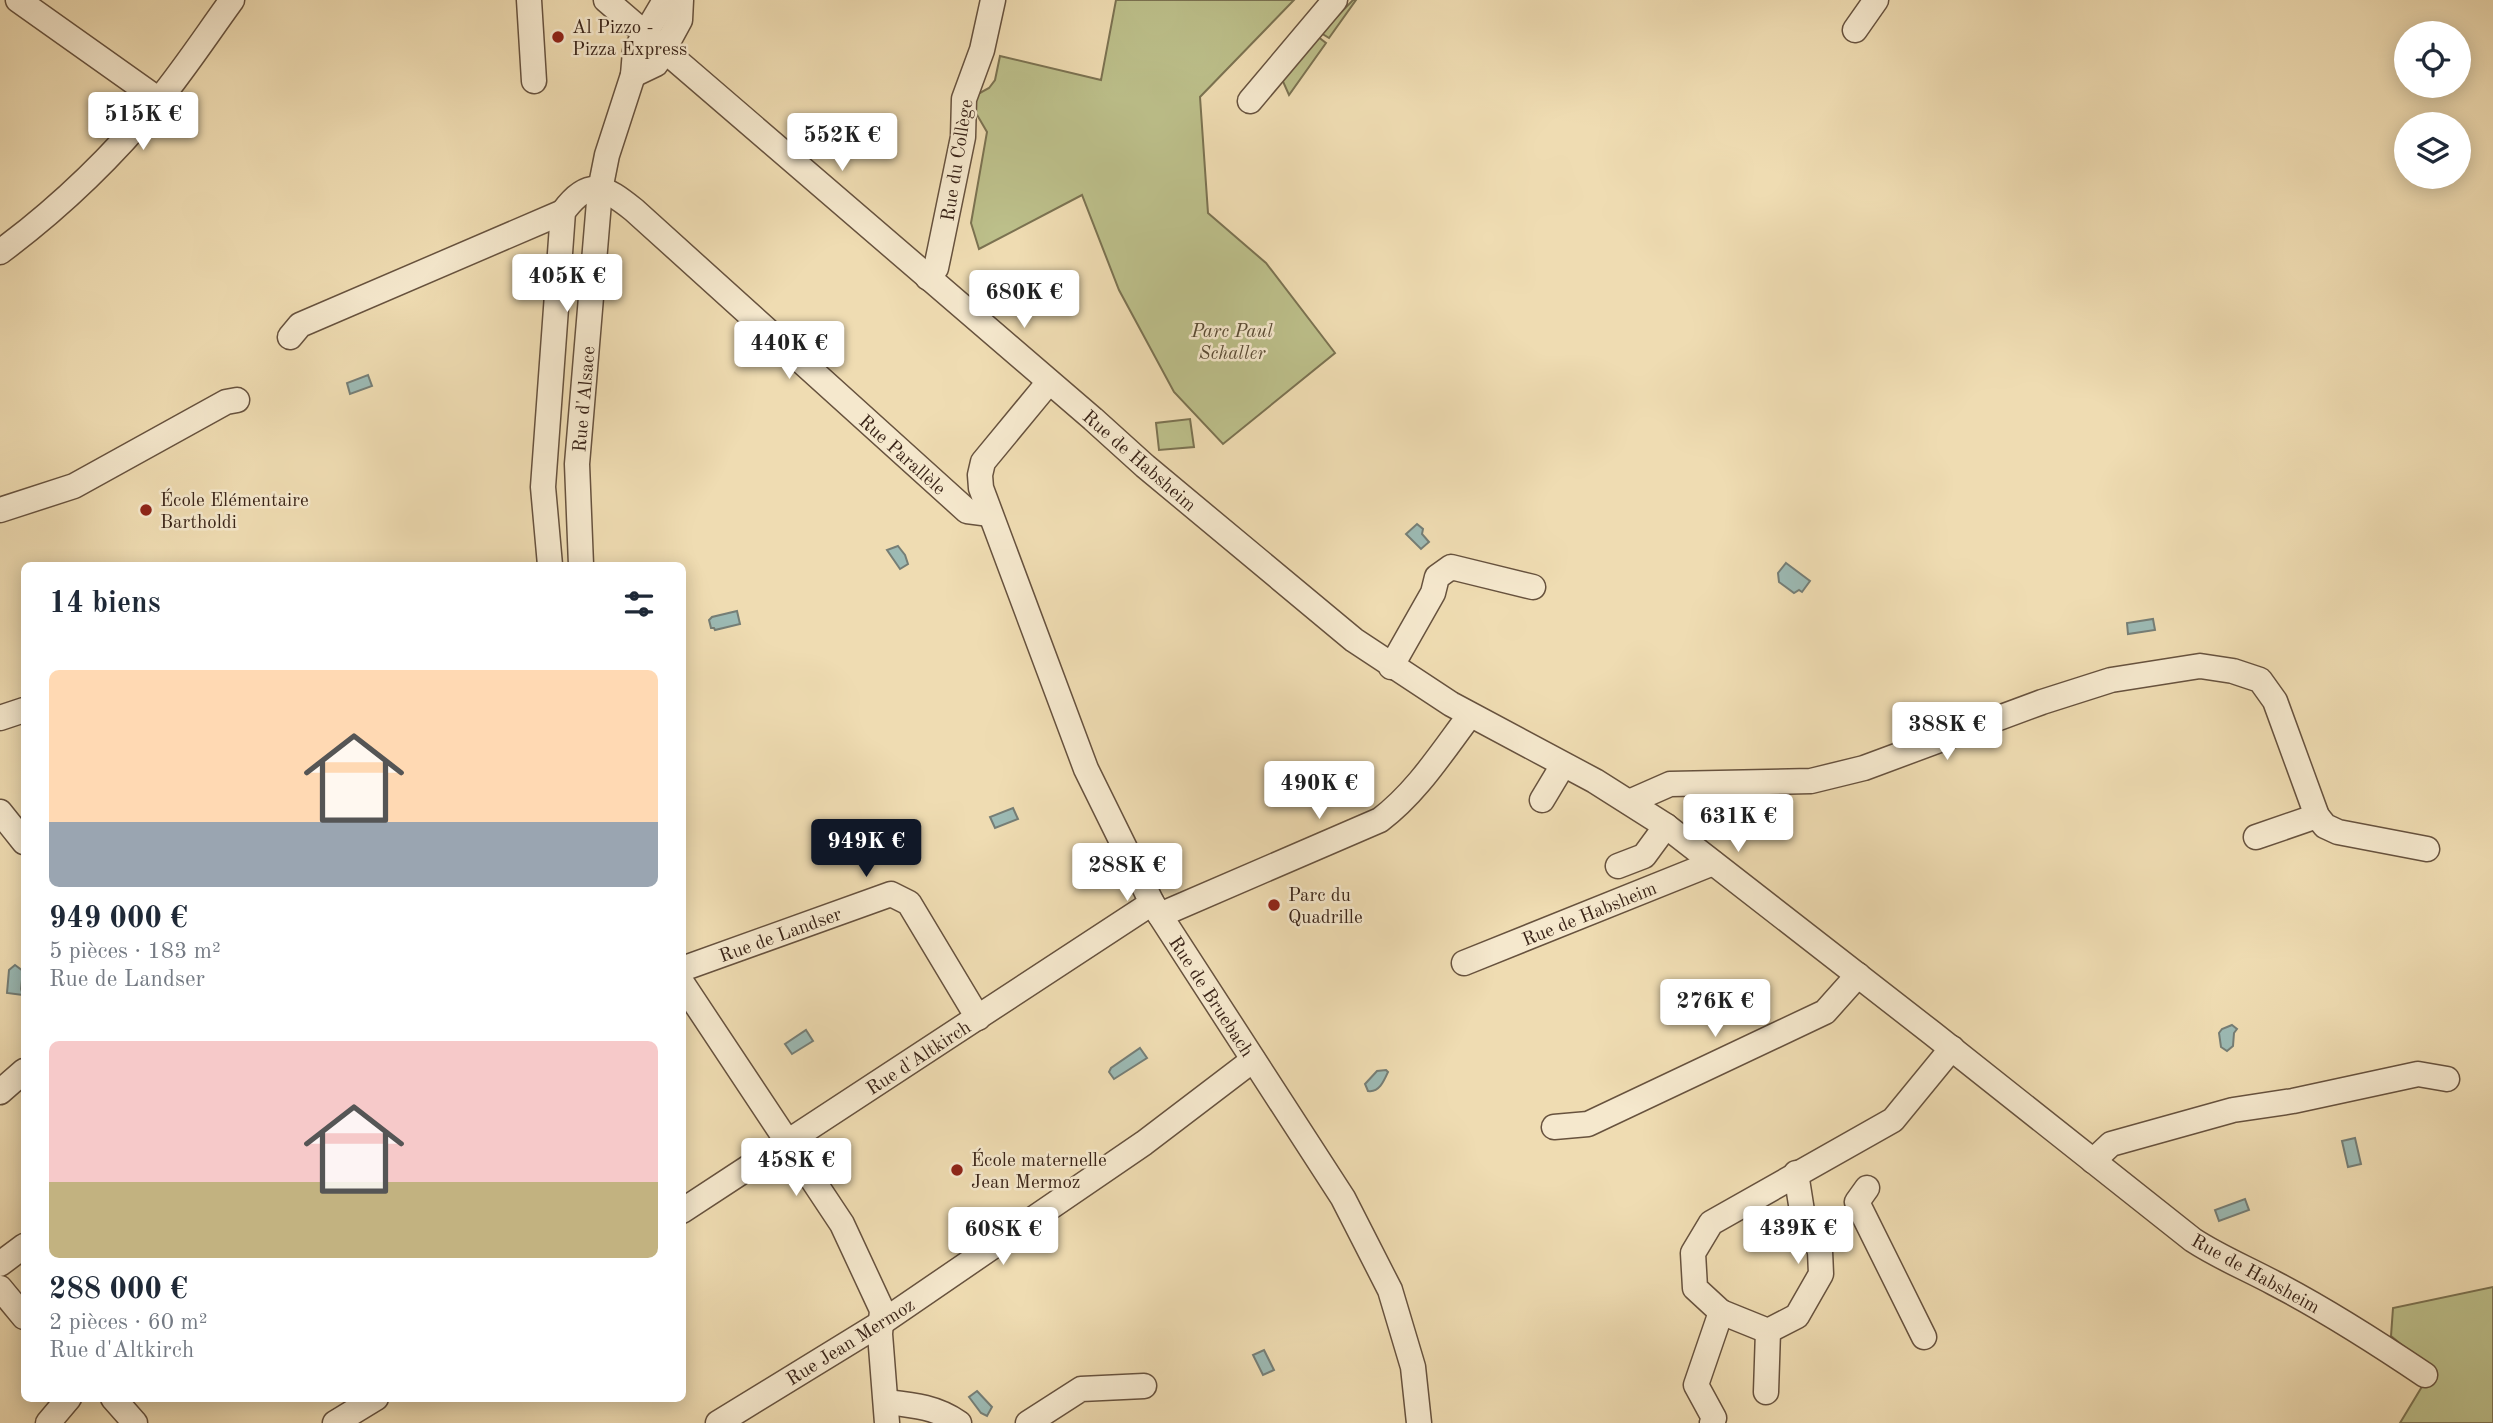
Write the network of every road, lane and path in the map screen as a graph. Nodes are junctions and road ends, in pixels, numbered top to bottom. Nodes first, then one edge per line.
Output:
1 (18, 0) edge
2 (232, 0) edge
3 (529, 0) edge
4 (607, 0) edge
5 (993, 0) edge
6 (1335, 0) edge
7 (1876, 0) edge
8 (680, 1) edge
9 (1855, 30) dead end
10 (655, 41) junction
11 (534, 82) dead end
12 (159, 100) junction
13 (1250, 100) dead end
14 (600, 190) junction
15 (563, 212) junction
16 (0, 252) edge
17 (928, 278) junction
18 (290, 337) dead end
19 (1049, 382) junction
20 (237, 400) dead end
21 (0, 510) edge
22 (990, 514) junction
23 (550, 562) edge
24 (581, 562) edge
25 (1533, 587) dead end
26 (1391, 667) junction
27 (21, 711) edge
28 (1470, 715) junction
29 (0, 718) edge
30 (1563, 765) junction
31 (1542, 800) dead end
32 (1629, 802) junction
33 (0, 812) edge
34 (2317, 816) junction
35 (1666, 826) junction
36 (2256, 837) dead end
37 (21, 838) edge
38 (2427, 849) dead end
39 (1713, 863) junction
40 (1618, 866) dead end
41 (1156, 909) junction
42 (1464, 963) dead end
43 (686, 968) edge
44 (1858, 975) junction
45 (686, 989) edge
46 (978, 1018) junction
47 (1951, 1048) junction
48 (1253, 1060) junction
49 (21, 1074) edge
50 (2447, 1079) dead end
51 (0, 1092) edge
52 (1554, 1127) dead end
53 (787, 1144) junction
54 (2093, 1161) junction
55 (1796, 1173) junction
56 (1867, 1188) dead end
57 (686, 1207) edge
58 (21, 1248) edge
59 (0, 1264) edge
60 (0, 1288) edge
61 (1721, 1312) junction
62 (21, 1313) edge
63 (881, 1323) junction
64 (1768, 1331) junction
65 (1924, 1337) dead end
66 (2425, 1375) dead end
67 (1144, 1385) dead end
68 (1766, 1392) dead end
69 (66, 1402) edge
70 (117, 1402) edge
71 (369, 1402) edge
72 (887, 1413) edge
73 (48, 1423) edge
74 (135, 1423) edge
75 (335, 1423) edge
76 (718, 1423) edge
77 (959, 1423) edge
78 (1028, 1423) edge
79 (1419, 1423) edge
80 (1712, 1423) edge

1 - 12 street
2 - 12 street
3 - 11 street
4 - 10 street, Rue de Habsheim
5 - 17 street, Rue du Collège
6 - 13 street
7 - 9 street
8 - 10 street, Rue d'Alsace
10 - 14 street, Rue d'Alsace
10 - 17 street, Rue de Habsheim
12 - 16 street
14 - 15 street
14 - 22 street, Rue Parallèle
14 - 24 street, Rue d'Alsace
15 - 18 street
15 - 23 street, Rue d'Alsace
17 - 19 street, Rue de Habsheim
19 - 22 street, Rue de Bruebach
19 - 26 street, Rue de Habsheim
20 - 21 street
22 - 41 street, Rue de Bruebach
25 - 26 street
26 - 28 street, Rue de Habsheim
27 - 29 street
28 - 30 street, Rue de Habsheim
28 - 41 street, Rue d'Altkirch
30 - 31 street
30 - 32 street, Rue de Habsheim
32 - 34 street
32 - 35 street, Rue de Habsheim
33 - 37 street
34 - 36 street
34 - 38 street
35 - 39 street, Rue de Habsheim
35 - 40 street
39 - 42 street, Rue de Habsheim
39 - 44 street, Rue de Habsheim
41 - 46 street, Rue d'Altkirch
41 - 48 street, Rue de Bruebach
43 - 46 street, Rue de Landser
44 - 47 street, Rue de Habsheim
44 - 52 street
45 - 53 street
46 - 53 street, Rue d'Altkirch
47 - 54 street, Rue de Habsheim
47 - 55 street
48 - 63 street, Rue Jean Mermoz
48 - 79 street, Rue de Bruebach
49 - 51 street
50 - 54 street
53 - 57 street, Rue d'Altkirch
53 - 63 street
54 - 66 street, Rue de Habsheim
55 - 61 street
55 - 64 street
56 - 65 street
58 - 59 street
60 - 62 street
61 - 64 street
61 - 80 street
63 - 72 street
63 - 76 street, Rue Jean Mermoz
64 - 68 street
67 - 78 street
69 - 73 street
70 - 74 street
71 - 75 street
72 - 77 street

